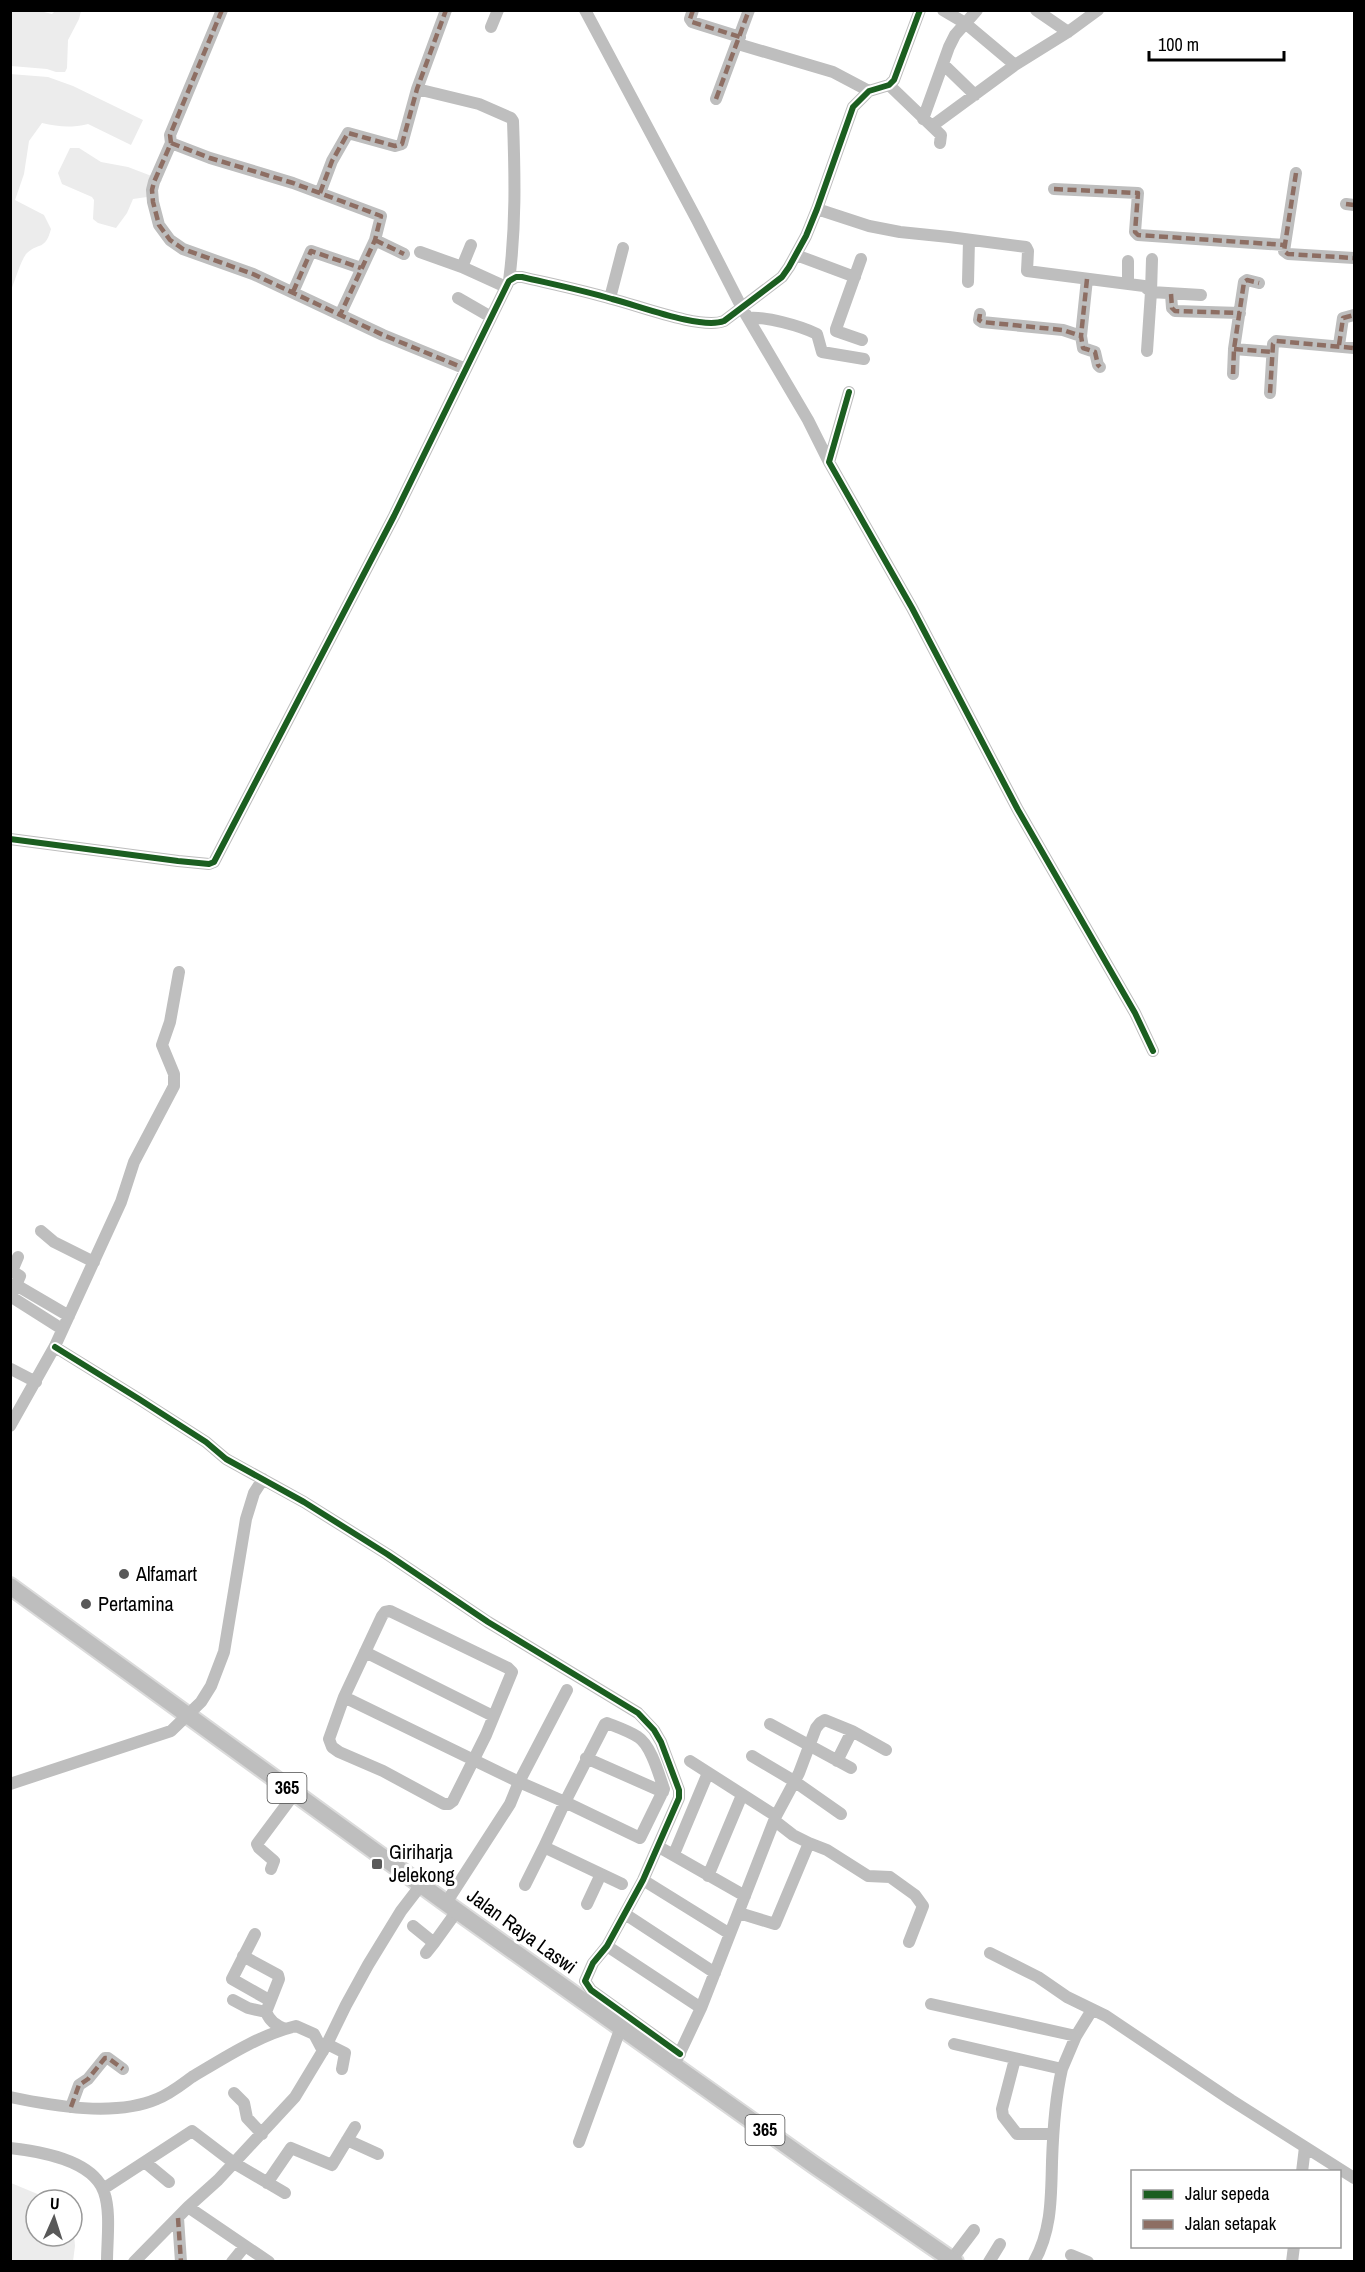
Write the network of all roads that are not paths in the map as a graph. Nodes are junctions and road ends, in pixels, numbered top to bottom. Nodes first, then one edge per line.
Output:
1 (222, 10) edge
2 (446, 10) edge
3 (498, 10) edge
4 (585, 10) edge
5 (693, 10) edge
6 (748, 10) edge
7 (920, 10) edge
8 (943, 10) edge
9 (977, 10) edge
10 (1035, 10) edge
11 (1098, 10) edge
12 (962, 18) edge
13 (491, 27) dead end
14 (1068, 32) junction
15 (739, 40) junction
16 (943, 64) junction
17 (1016, 65) junction
18 (889, 85) junction
19 (417, 88) junction
20 (869, 91) junction
21 (975, 95) junction
22 (716, 99) dead end
23 (928, 102) junction
24 (945, 116) junction
25 (927, 122) junction
26 (171, 143) junction
27 (940, 143) dead end
28 (1296, 173) dead end
29 (1054, 189) dead end
30 (320, 193) junction
31 (817, 209) junction
32 (375, 240) junction
33 (969, 240) junction
34 (471, 245) dead end
35 (1285, 245) junction
36 (623, 248) dead end
37 (420, 252) dead end
38 (404, 254) dead end
39 (796, 255) junction
40 (1354, 258) edge
41 (861, 259) dead end
42 (1152, 259) dead end
43 (1128, 261) dead end
44 (462, 267) junction
45 (361, 268) junction
46 (855, 277) junction
47 (1087, 279) junction
48 (968, 282) dead end
49 (1128, 282) junction
50 (1259, 283) dead end
51 (508, 284) junction
52 (293, 292) junction
53 (1151, 292) junction
54 (1172, 294) junction
55 (1201, 294) dead end
56 (458, 298) dead end
57 (610, 298) junction
58 (745, 313) junction
59 (1240, 313) junction
60 (980, 314) dead end
61 (340, 315) junction
62 (1354, 315) edge
63 (491, 317) junction
64 (1081, 336) junction
65 (862, 340) dead end
66 (1339, 345) junction
67 (1354, 348) edge
68 (1234, 349) junction
69 (1147, 351) dead end
70 (1272, 352) junction
71 (864, 359) dead end
72 (1100, 367) dead end
73 (466, 369) junction
74 (1233, 374) dead end
75 (849, 392) dead end
76 (1270, 393) dead end
77 (830, 462) junction
78 (10, 839) edge
79 (179, 972) dead end
80 (1153, 1051) dead end
81 (41, 1232) dead end
82 (18, 1257) dead end
83 (94, 1262) junction
84 (12, 1292) edge
85 (69, 1316) junction
86 (62, 1329) junction
87 (55, 1347) junction
88 (11, 1369) edge
89 (36, 1382) junction
90 (15, 1408) edge
91 (10, 1426) edge
92 (263, 1479) junction
93 (10, 1586) edge
94 (365, 1652) junction
95 (567, 1690) dead end
96 (344, 1697) junction
97 (188, 1716) junction
98 (493, 1716) junction
99 (771, 1724) dead end
100 (852, 1731) junction
101 (810, 1746) junction
102 (886, 1750) dead end
103 (752, 1756) dead end
104 (586, 1758) junction
105 (474, 1759) junction
106 (690, 1761) dead end
107 (837, 1761) junction
108 (851, 1768) dead end
109 (708, 1773) junction
110 (794, 1781) junction
111 (519, 1782) junction
112 (10, 1784) edge
113 (663, 1792) junction
114 (295, 1793) junction
115 (742, 1795) junction
116 (565, 1802) junction
117 (841, 1814) dead end
118 (775, 1818) junction
119 (809, 1843) junction
120 (544, 1847) junction
121 (659, 1847) junction
122 (674, 1854) junction
123 (271, 1869) dead end
124 (601, 1875) junction
125 (708, 1876) junction
126 (643, 1880) junction
127 (421, 1884) junction
128 (622, 1884) dead end
129 (525, 1885) dead end
130 (745, 1896) junction
131 (587, 1904) dead end
132 (451, 1907) junction
133 (739, 1912) junction
134 (625, 1914) junction
135 (413, 1926) dead end
136 (255, 1934) dead end
137 (730, 1934) junction
138 (909, 1942) dead end
139 (607, 1946) junction
140 (990, 1953) dead end
141 (243, 1956) junction
142 (715, 1973) junction
143 (233, 2000) dead end
144 (931, 2004) dead end
145 (268, 2006) junction
146 (701, 2008) junction
147 (1092, 2010) junction
148 (621, 2027) junction
149 (285, 2029) junction
150 (1076, 2036) junction
151 (954, 2044) dead end
152 (325, 2048) junction
153 (671, 2055) junction
154 (1015, 2059) junction
155 (123, 2069) dead end
156 (342, 2069) dead end
157 (1062, 2069) junction
158 (234, 2093) dead end
159 (10, 2097) edge
160 (71, 2107) junction
161 (355, 2127) dead end
162 (262, 2134) junction
163 (1053, 2134) junction
164 (347, 2140) junction
165 (579, 2142) dead end
166 (1305, 2147) junction
167 (10, 2148) edge
168 (378, 2154) dead end
169 (146, 2163) junction
170 (234, 2163) junction
171 (1302, 2170) edge
172 (1354, 2178) edge
173 (168, 2182) dead end
174 (267, 2182) junction
175 (103, 2189) junction
176 (285, 2193) dead end
177 (188, 2207) junction
178 (178, 2218) junction
179 (974, 2230) dead end
180 (1000, 2244) dead end
181 (245, 2246) junction
182 (1071, 2255) dead end
183 (953, 2260) edge
184 (107, 2262) edge
185 (134, 2262) edge
186 (181, 2262) edge
187 (232, 2262) edge
188 (269, 2262) edge
189 (989, 2262) edge
190 (1035, 2262) edge
191 (1088, 2262) edge

1 - 26 street
2 - 19 street
3 - 13 street
4 - 58 street
5 - 15 street
6 - 15 street
7 - 18 street
8 - 12 street
9 - 12 street
10 - 14 street
11 - 14 street
12 - 16 street
12 - 17 street
14 - 17 street
15 - 20 street
15 - 22 street
16 - 21 street
16 - 23 street
17 - 21 street
18 - 20 street
18 - 25 street
19 - 30 street
19 - 51 street
20 - 31 street
21 - 24 street
23 - 24 street
23 - 25 street
24 - 25 street
25 - 27 street
26 - 30 street
26 - 52 street
28 - 35 street
29 - 35 street
30 - 32 street
31 - 33 street
31 - 39 street
32 - 38 street
32 - 45 street
33 - 47 street
33 - 48 street
34 - 44 street
35 - 40 street
36 - 57 street
37 - 44 street
39 - 46 street
39 - 58 street
41 - 46 street
42 - 53 street
43 - 49 street
44 - 51 street
45 - 52 street
45 - 61 street
46 - 65 street
47 - 49 street
47 - 64 street
49 - 53 street
50 - 59 street
51 - 57 street
51 - 63 street
52 - 61 street
53 - 54 street
53 - 69 street
54 - 55 street
54 - 59 street
56 - 63 street
57 - 58 street
58 - 71 street
58 - 77 street
59 - 68 street
60 - 64 street
61 - 73 street
62 - 66 street
63 - 73 street
64 - 72 street
66 - 67 street
66 - 70 street
68 - 70 street
68 - 74 street
70 - 76 street
73 - 78 street
75 - 77 street
77 - 80 street
79 - 83 street
81 - 83 street
82 - 84 street
83 - 85 street
84 - 85 street
84 - 86 street
85 - 86 street
86 - 87 street
87 - 89 street
87 - 92 street
88 - 89 street
89 - 90 street
90 - 91 street
92 - 97 street
92 - 121 street
93 - 97 main road, Jalan Raya Laswi / 365
94 - 96 street
94 - 98 street
94 - 98 street
95 - 111 street
96 - 105 street
96 - 105 street
97 - 112 street
97 - 114 main road, Jalan Raya Laswi / 365
98 - 105 street
99 - 101 street
100 - 101 street
100 - 102 street
100 - 107 street
101 - 107 street
101 - 110 street
103 - 110 street
104 - 113 street
104 - 113 street
104 - 116 street
105 - 111 street
106 - 109 street
107 - 108 street
109 - 115 street
109 - 122 street
110 - 117 street
110 - 118 street
111 - 116 street
111 - 132 street
113 - 116 street
114 - 123 street
114 - 127 main road, Jalan Raya Laswi / 365
115 - 118 street
115 - 125 street
116 - 120 street
118 - 119 street
118 - 130 street
119 - 133 street
119 - 138 street
120 - 124 street
120 - 129 street
121 - 122 street
121 - 126 street
122 - 125 street
124 - 128 street
124 - 131 street
125 - 130 street
126 - 134 street
126 - 137 street
127 - 132 main road, Jalan Raya Laswi / 365
127 - 152 street
130 - 133 street
132 - 135 street
132 - 148 main road, Jalan Raya Laswi / 365
133 - 137 street
134 - 139 street
134 - 142 street
136 - 141 street
137 - 142 street
139 - 146 street
139 - 153 street
140 - 147 street
141 - 145 street
141 - 145 street
142 - 146 street
143 - 145 street
144 - 150 street
145 - 149 street
146 - 153 street
147 - 150 street
147 - 166 street
148 - 153 main road, Jalan Raya Laswi / 365
148 - 165 street
149 - 152 street
149 - 160 street
150 - 157 street
151 - 154 street
152 - 156 street
152 - 162 street
153 - 183 main road, Jalan Raya Laswi / 365
154 - 157 street
154 - 163 street
155 - 160 street
157 - 163 street
158 - 162 street
159 - 160 street
161 - 164 street
162 - 170 street
163 - 190 street
164 - 168 street
164 - 174 street
166 - 171 street
166 - 172 street
167 - 175 street
169 - 170 street
169 - 173 street
169 - 175 street
170 - 174 street
170 - 177 street
174 - 176 street
175 - 184 street
177 - 178 street
177 - 181 street
178 - 185 street
178 - 186 street
179 - 183 street
180 - 189 street
181 - 187 street
181 - 188 street
182 - 191 street

